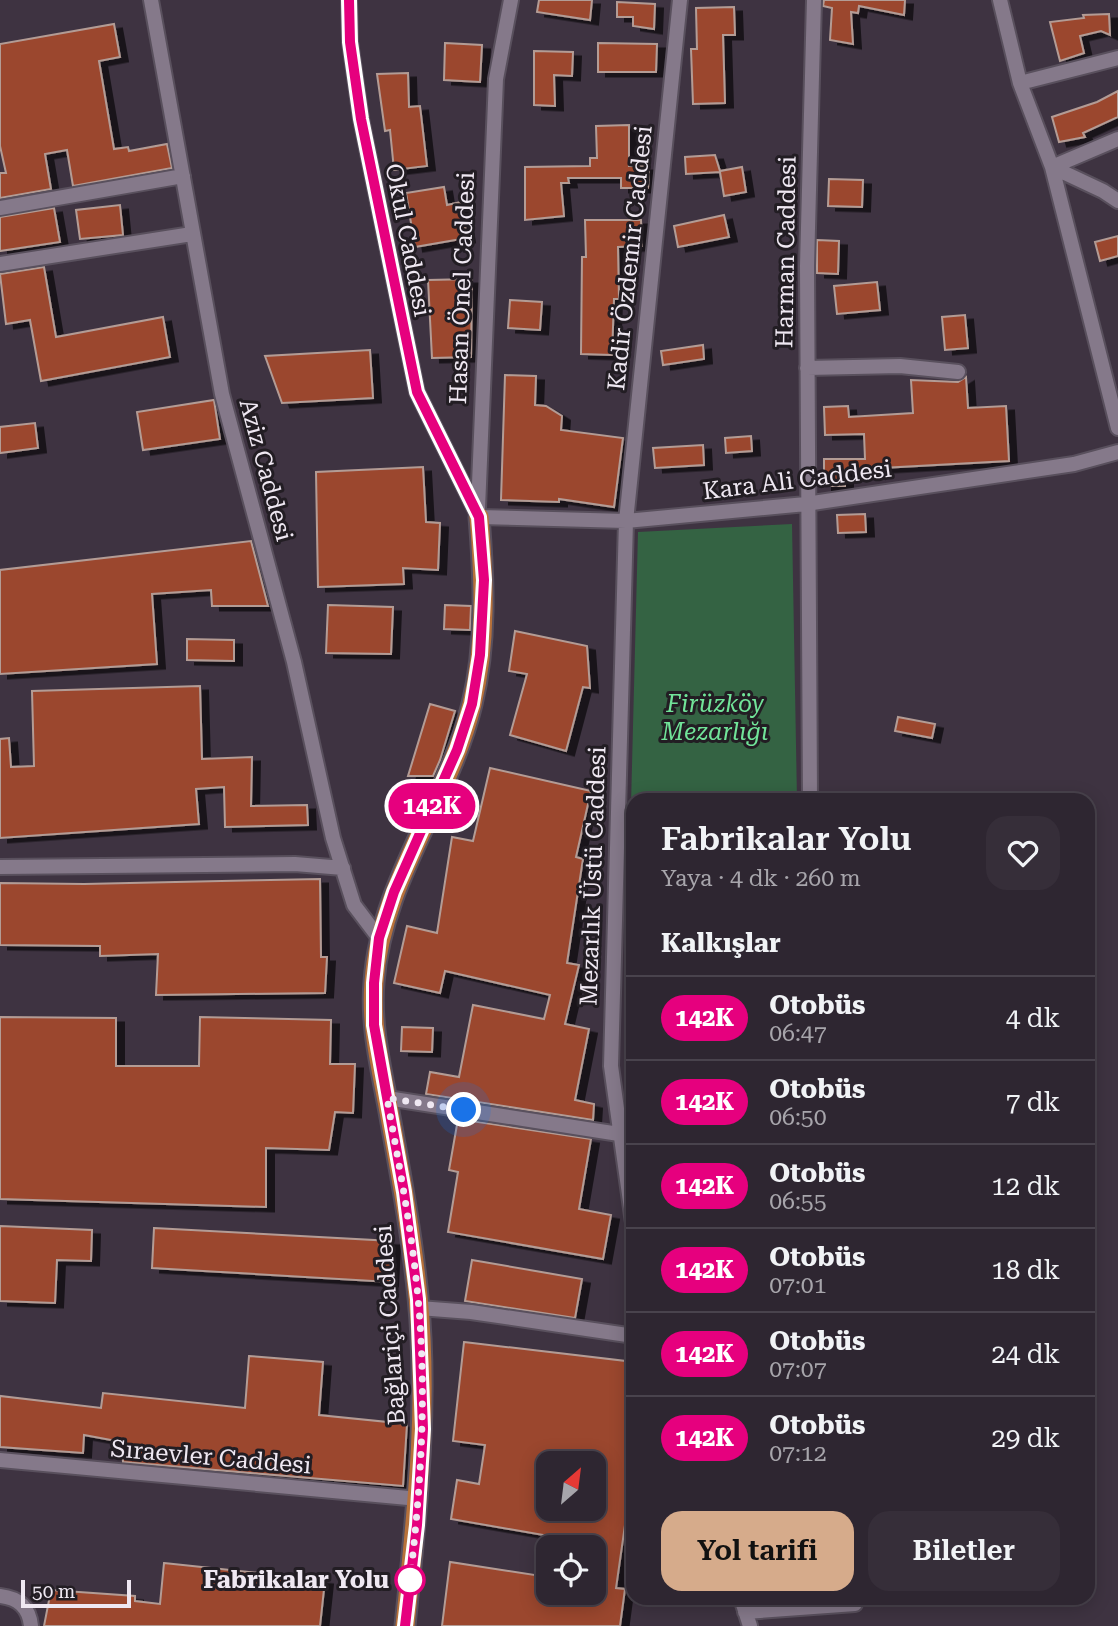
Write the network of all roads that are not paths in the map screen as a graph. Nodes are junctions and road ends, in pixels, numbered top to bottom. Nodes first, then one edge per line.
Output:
1 (151, 0) edge
2 (349, 0) edge
3 (511, 0) edge
4 (680, 0) edge
5 (814, 0) edge
6 (1000, 0) edge
7 (1118, 58) edge
8 (1020, 83) junction
9 (1118, 139) edge
10 (1052, 167) junction
11 (183, 176) junction
12 (1118, 201) edge
13 (0, 208) edge
14 (192, 234) junction
15 (0, 264) edge
16 (807, 368) junction
17 (958, 372) dead end
18 (1118, 428) edge
19 (1118, 452) edge
20 (806, 504) junction
21 (479, 517) junction
22 (626, 521) junction
23 (810, 793) edge
24 (0, 867) edge
25 (343, 869) junction
26 (379, 938) junction
27 (387, 1098) junction
28 (619, 1134) junction
29 (626, 1179) edge
30 (419, 1308) junction
31 (626, 1335) edge
32 (0, 1461) edge
33 (419, 1499) junction
34 (0, 1596) edge
35 (841, 1605) edge
36 (745, 1612) edge
37 (31, 1626) edge
38 (405, 1626) edge

1 - 11 street, Aziz Caddesi
2 - 21 street, Okul Caddesi
3 - 21 street, Hasan Önel Caddesi
4 - 22 street, Kadir Özdemir Caddesi
5 - 16 street, Harman Caddesi
6 - 8 street
7 - 8 street
8 - 10 street
9 - 10 street
10 - 12 street
10 - 18 street
11 - 13 street
11 - 14 street, Aziz Caddesi
14 - 15 street
14 - 25 street, Aziz Caddesi
16 - 17 street
16 - 20 street, Harman Caddesi
19 - 20 street, Kara Ali Caddesi
20 - 22 street, Kara Ali Caddesi
20 - 23 street, Harman Caddesi
21 - 22 street, Kara Ali Caddesi
21 - 26 main road, Hasan Önel Caddesi
22 - 28 street, Mezarlık Üstü Caddesi
24 - 25 street
25 - 26 street, Aziz Caddesi
26 - 27 main road, Bağlariçi Caddesi
27 - 28 street
27 - 30 main road, Bağlariçi Caddesi
28 - 29 street, Mezarlık Üstü Caddesi
30 - 31 street
30 - 33 main road, Bağlariçi Caddesi
32 - 33 street, Sıraevler Caddesi
33 - 38 main road, Bağlariçi Caddesi
34 - 37 street
35 - 36 street

